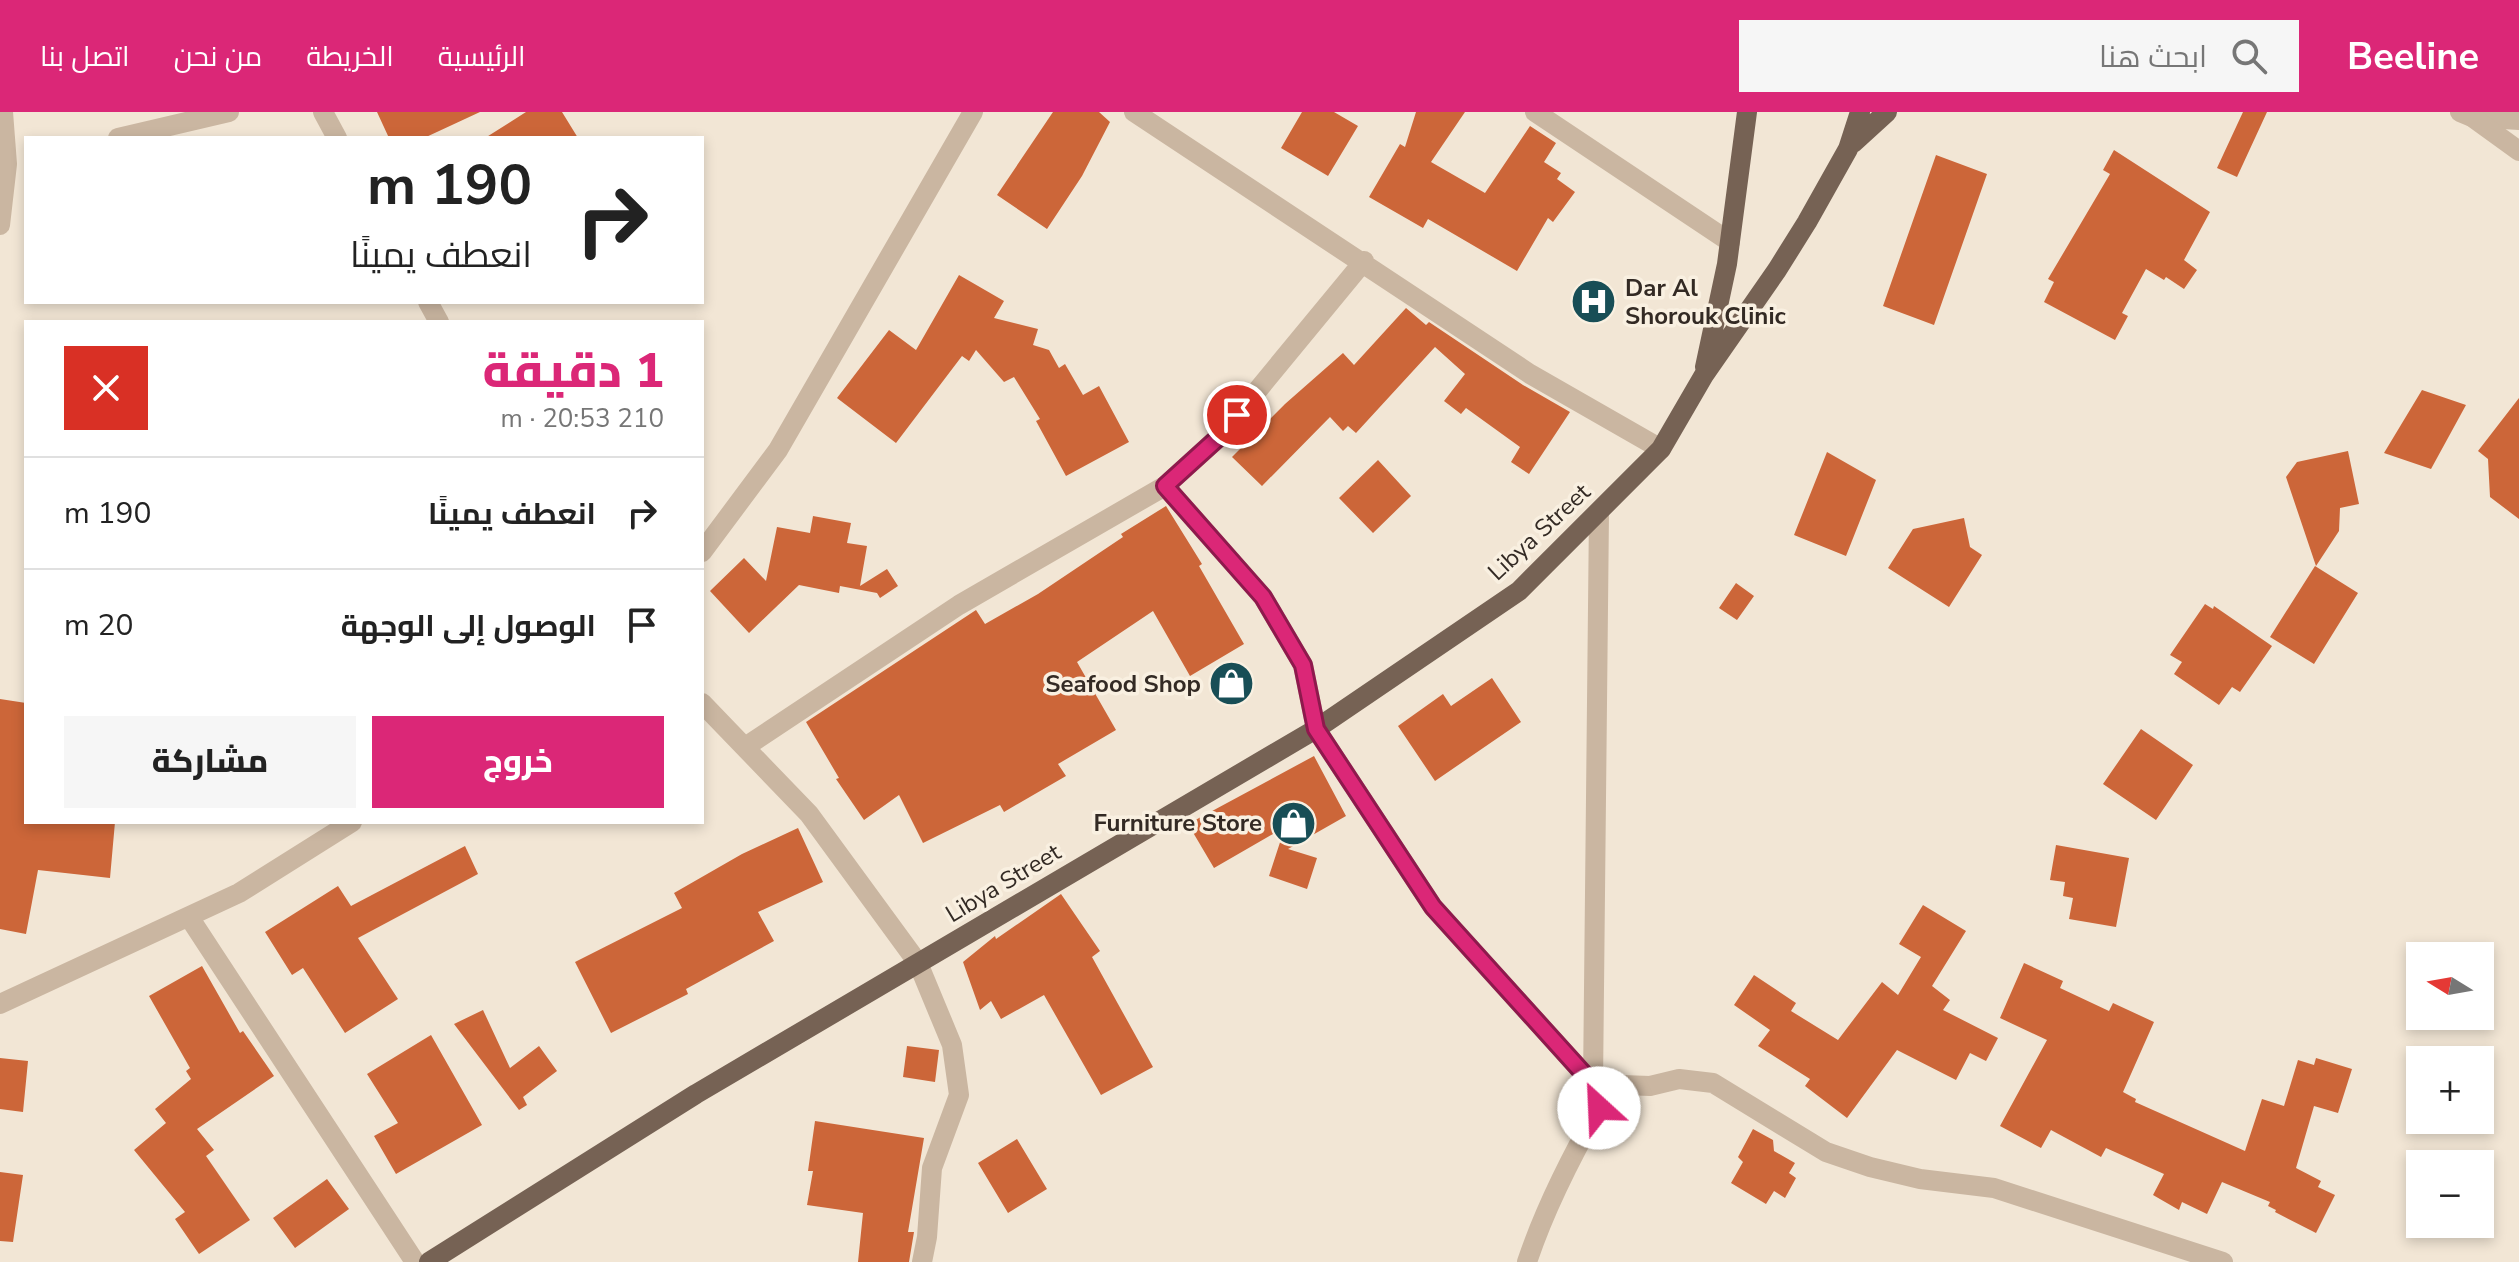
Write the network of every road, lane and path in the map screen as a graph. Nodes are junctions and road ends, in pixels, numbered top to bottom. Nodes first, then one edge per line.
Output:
1 (3, 112) edge
2 (229, 112) edge
3 (323, 112) edge
4 (973, 112) edge
5 (1134, 112) edge
6 (1535, 112) edge
7 (1745, 112) edge
8 (1860, 112) edge
9 (1887, 112) edge
10 (2466, 115) edge
11 (2519, 120) edge
12 (127, 136) edge
13 (336, 136) edge
14 (1848, 149) junction
15 (2519, 151) edge
16 (11, 163) edge
17 (0, 225) edge
18 (1730, 242) junction
19 (1364, 261) junction
20 (1704, 375) junction
21 (1661, 449) junction
22 (1165, 486) junction
23 (1599, 512) junction
24 (704, 549) edge
25 (704, 705) edge
26 (1316, 729) junction
27 (745, 747) junction
28 (349, 824) edge
29 (189, 917) junction
30 (918, 963) junction
31 (0, 1004) edge
32 (1593, 1084) junction
33 (415, 1262) edge
34 (429, 1262) edge
35 (922, 1262) edge
36 (1527, 1262) edge
37 (2223, 1262) edge

1 - 16 street
2 - 12 street
3 - 13 street
4 - 24 street
5 - 19 street
6 - 18 street
7 - 18 main road
8 - 14 main road
9 - 14 main road
10 - 11 street
10 - 15 street
14 - 20 main road
16 - 17 street
18 - 20 main road
19 - 21 street
19 - 22 street
20 - 21 main road, Libya Street
21 - 23 main road, Libya Street
22 - 26 street
22 - 27 street
23 - 26 main road, Libya Street
23 - 32 street
25 - 27 street
26 - 30 main road, Libya Street
26 - 32 street
27 - 30 street
28 - 29 street
29 - 31 street
29 - 33 street
30 - 34 main road, Libya Street
30 - 35 street
32 - 36 street
32 - 37 street

